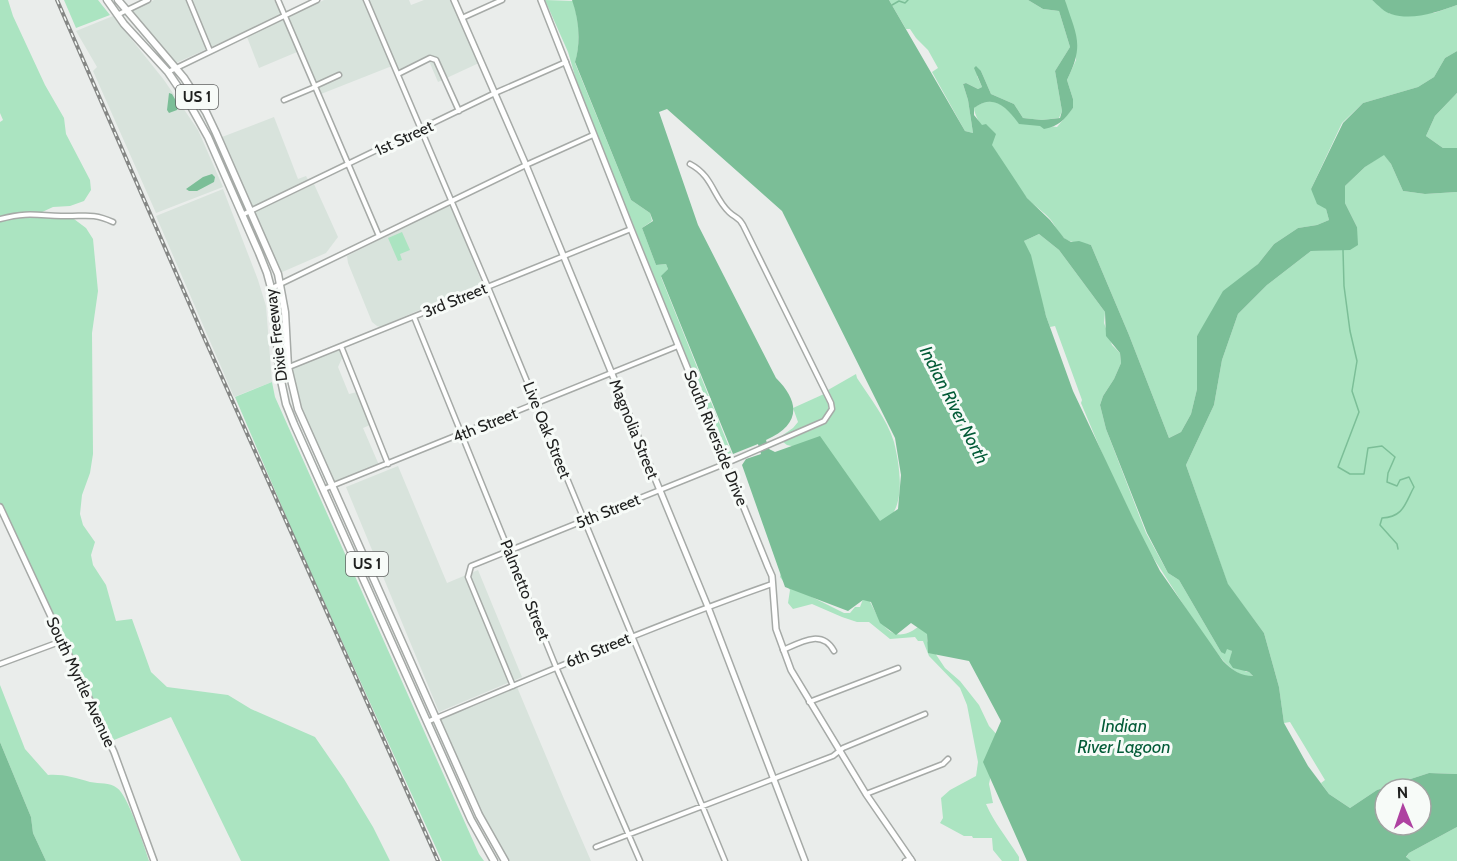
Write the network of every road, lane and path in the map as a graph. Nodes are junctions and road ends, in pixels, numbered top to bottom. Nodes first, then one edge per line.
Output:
1 (107, 0) edge
2 (118, 0) edge
3 (148, 0) edge
4 (189, 0) edge
5 (278, 0) edge
6 (317, 0) edge
7 (366, 0) edge
8 (454, 0) edge
9 (502, 0) edge
10 (541, 0) edge
11 (126, 11) junction
12 (117, 15) junction
13 (285, 16) junction
14 (462, 18) junction
15 (210, 51) junction
16 (567, 61) junction
17 (176, 68) junction
18 (168, 72) junction
19 (398, 74) junction
20 (339, 75) dead end
21 (315, 86) junction
22 (495, 93) junction
23 (284, 100) dead end
24 (459, 111) junction
25 (422, 129) junction
26 (216, 133) junction
27 (593, 135) junction
28 (208, 137) junction
29 (348, 164) junction
30 (690, 164) dead end
31 (526, 165) junction
32 (452, 200) junction
33 (251, 211) junction
34 (242, 215) junction
35 (0, 219) edge
36 (113, 222) dead end
37 (631, 229) junction
38 (379, 236) junction
39 (564, 256) junction
40 (281, 284) junction
41 (489, 286) junction
42 (272, 288) junction
43 (414, 317) junction
44 (679, 345) junction
45 (341, 346) junction
46 (288, 367) junction
47 (279, 371) junction
48 (611, 373) junction
49 (537, 404) junction
50 (462, 434) junction
51 (727, 463) junction
52 (388, 464) junction
53 (332, 486) junction
54 (323, 490) junction
55 (659, 490) junction
56 (0, 507) edge
57 (585, 520) junction
58 (509, 551) junction
59 (772, 584) junction
60 (383, 600) junction
61 (374, 604) junction
62 (708, 607) junction
63 (632, 637) junction
64 (62, 641) junction
65 (783, 650) junction
66 (834, 651) dead end
67 (0, 664) edge
68 (556, 667) junction
69 (898, 668) dead end
70 (513, 686) junction
71 (809, 702) junction
72 (926, 714) dead end
73 (436, 718) junction
74 (427, 722) junction
75 (840, 752) junction
76 (948, 759) dead end
77 (773, 779) junction
78 (866, 794) junction
79 (472, 799) junction
80 (463, 803) junction
81 (703, 805) junction
82 (628, 833) junction
83 (596, 847) dead end
84 (909, 860) edge
85 (154, 861) edge
86 (494, 861) edge
87 (505, 861) edge
88 (640, 861) edge
89 (725, 861) edge
90 (805, 861) edge

1 - 12 main road, Dixie Freeway / US 1
2 - 11 main road, Dixie Freeway / US 1
3 - 11 street
4 - 15 street
5 - 13 street
6 - 13 street
7 - 19 street, Live Oak Street
8 - 14 street, Magnolia Street
9 - 14 street
10 - 16 street, South Riverside Drive
11 - 12 street
11 - 17 main road, Dixie Freeway / US 1
12 - 18 main road, Dixie Freeway / US 1
13 - 15 street
13 - 21 street
14 - 22 street, Magnolia Street
15 - 17 street
16 - 22 street, 1st Street
16 - 27 street, South Riverside Drive
17 - 18 street
17 - 26 main road, Dixie Freeway / US 1
18 - 28 main road, Dixie Freeway / US 1
19 - 24 street
19 - 25 street, Live Oak Street
20 - 21 street
21 - 23 street
21 - 29 street
22 - 24 street, 1st Street
22 - 31 street, Magnolia Street
24 - 25 street, 1st Street
25 - 29 street, 1st Street
25 - 32 street, Live Oak Street
26 - 28 street
26 - 33 main road, Dixie Freeway / US 1
27 - 31 street
27 - 37 street, South Riverside Drive
28 - 34 main road, Dixie Freeway / US 1
29 - 33 street, 1st Street
29 - 38 street
30 - 51 street, 5th Street
31 - 32 street
31 - 39 street, Magnolia Street
32 - 38 street
32 - 41 street, Live Oak Street
33 - 34 street, 1st Street
33 - 40 main road, Dixie Freeway / US 1
34 - 42 main road, Dixie Freeway / US 1
35 - 36 street
37 - 39 street, 3rd Street
37 - 44 street, South Riverside Drive
38 - 40 street
39 - 41 street, 3rd Street
39 - 48 street, Magnolia Street
40 - 42 street
40 - 46 main road, Dixie Freeway / US 1
41 - 43 street, 3rd Street
41 - 49 street, Live Oak Street
42 - 47 main road, Dixie Freeway / US 1
43 - 45 street, 3rd Street
43 - 50 street, Palmetto Street
44 - 48 street, 4th Street
44 - 51 street, South Riverside Drive
45 - 46 street, 3rd Street
45 - 52 street
46 - 47 street, 3rd Street
46 - 53 main road, Dixie Freeway / US 1
47 - 54 main road, Dixie Freeway / US 1
48 - 49 street, 4th Street
48 - 55 street, Magnolia Street
49 - 50 street, 4th Street
49 - 57 street, Live Oak Street
50 - 52 street, 4th Street
50 - 58 street, Palmetto Street
51 - 55 street, 5th Street
51 - 59 street, South Riverside Drive
52 - 53 street, 4th Street
53 - 54 street, 4th Street
53 - 60 main road, Dixie Freeway / US 1
54 - 61 main road, Dixie Freeway / US 1
55 - 57 street, 5th Street
55 - 62 street, Magnolia Street
56 - 64 street, South Myrtle Avenue
57 - 58 street, 5th Street
57 - 63 street, Live Oak Street
58 - 68 street, Palmetto Street
58 - 70 street, 5th Street
59 - 62 street, 6th Street
59 - 65 street, South Riverside Drive
60 - 61 street
60 - 73 main road, Dixie Freeway / US 1
61 - 74 main road, Dixie Freeway / US 1
62 - 63 street, 6th Street
62 - 77 street, Magnolia Street
63 - 68 street, 6th Street
63 - 81 street, Live Oak Street
64 - 67 street
64 - 85 street, South Myrtle Avenue
65 - 66 street
65 - 71 street, South Riverside Drive
68 - 70 street, 6th Street
68 - 82 street, Palmetto Street
69 - 71 street
70 - 73 street, 6th Street
71 - 75 street, South Riverside Drive
72 - 75 street
73 - 74 street, 6th Street
73 - 79 main road, US 1
74 - 80 main road, US 1
75 - 77 street
75 - 78 street, South Riverside Drive
76 - 78 street
77 - 81 street
77 - 90 street, Magnolia Street
78 - 84 street, South Riverside Drive
79 - 80 street
79 - 87 main road, US 1
80 - 86 main road, US 1
81 - 82 street
81 - 89 street, Live Oak Street
82 - 83 street
82 - 88 street, Palmetto Street

